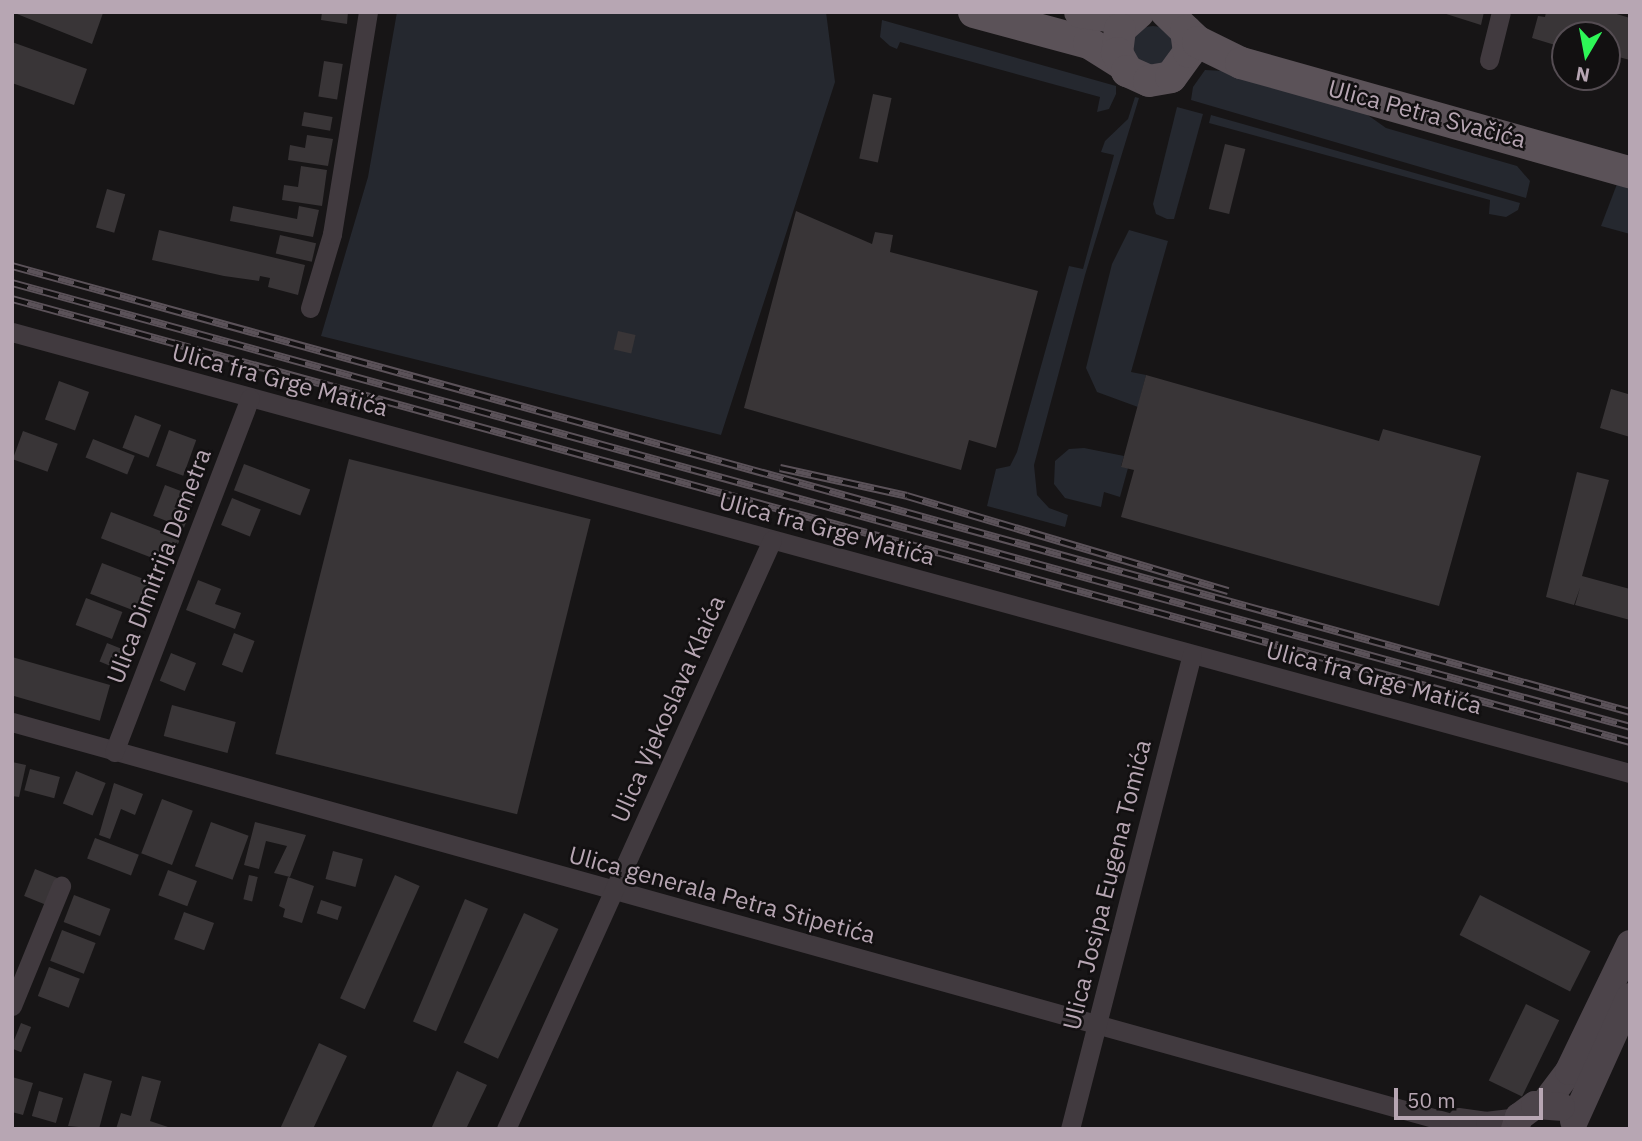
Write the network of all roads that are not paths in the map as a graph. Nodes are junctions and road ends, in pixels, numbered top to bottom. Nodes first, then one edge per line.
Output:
1 (368, 12) edge
2 (974, 12) edge
3 (1080, 12) edge
4 (1501, 12) edge
5 (1134, 16) edge
6 (1178, 20) edge
7 (1489, 60) dead end
8 (1241, 63) junction
9 (1122, 64) junction
10 (1179, 71) junction
11 (1624, 169) edge
12 (310, 307) dead end
13 (12, 332) edge
14 (250, 398) junction
15 (772, 540) junction
16 (1192, 654) junction
17 (12, 722) edge
18 (114, 752) junction
19 (1630, 773) edge
20 (61, 887) dead end
21 (613, 891) junction
22 (1630, 944) edge
23 (1630, 997) edge
24 (12, 1006) edge
25 (1098, 1022) junction
26 (1545, 1103) junction
27 (1420, 1111) junction
28 (1517, 1123) edge
29 (1575, 1125) edge
30 (506, 1129) edge
31 (1070, 1129) edge
32 (1473, 1129) edge

1 - 12 street
2 - 9 main road
3 - 5 main road
4 - 7 street
5 - 9 main road
6 - 8 main road, Ulica Petra Svačića
6 - 10 main road
8 - 10 main road, Ulica Petra Svačića
8 - 11 main road, Ulica Petra Svačića
9 - 10 main road, Ulica Petra Svačića
13 - 14 street, Ulica fra Grge Matića
14 - 15 street, Ulica fra Grge Matića
14 - 18 street, Ulica Dimitrija Demetra
15 - 16 street, Ulica fra Grge Matića
15 - 21 street, Ulica Vjekoslava Klaića
16 - 19 street, Ulica fra Grge Matića
16 - 25 street, Ulica Josipa Eugena Tomića
17 - 18 street, Ulica generala Petra Stipetića
18 - 21 street, Ulica generala Petra Stipetića
20 - 24 street
21 - 25 street, Ulica generala Petra Stipetića
21 - 30 street, Ulica Vjekoslava Klaića
22 - 26 main road
23 - 29 main road
25 - 27 street, Ulica generala Petra Stipetića
25 - 31 street, Ulica Josipa Eugena Tomića
26 - 28 main road
26 - 29 main road
27 - 28 street, Ulica generala Petra Stipetića
27 - 32 street, Ulica generala Petra Stipetića

